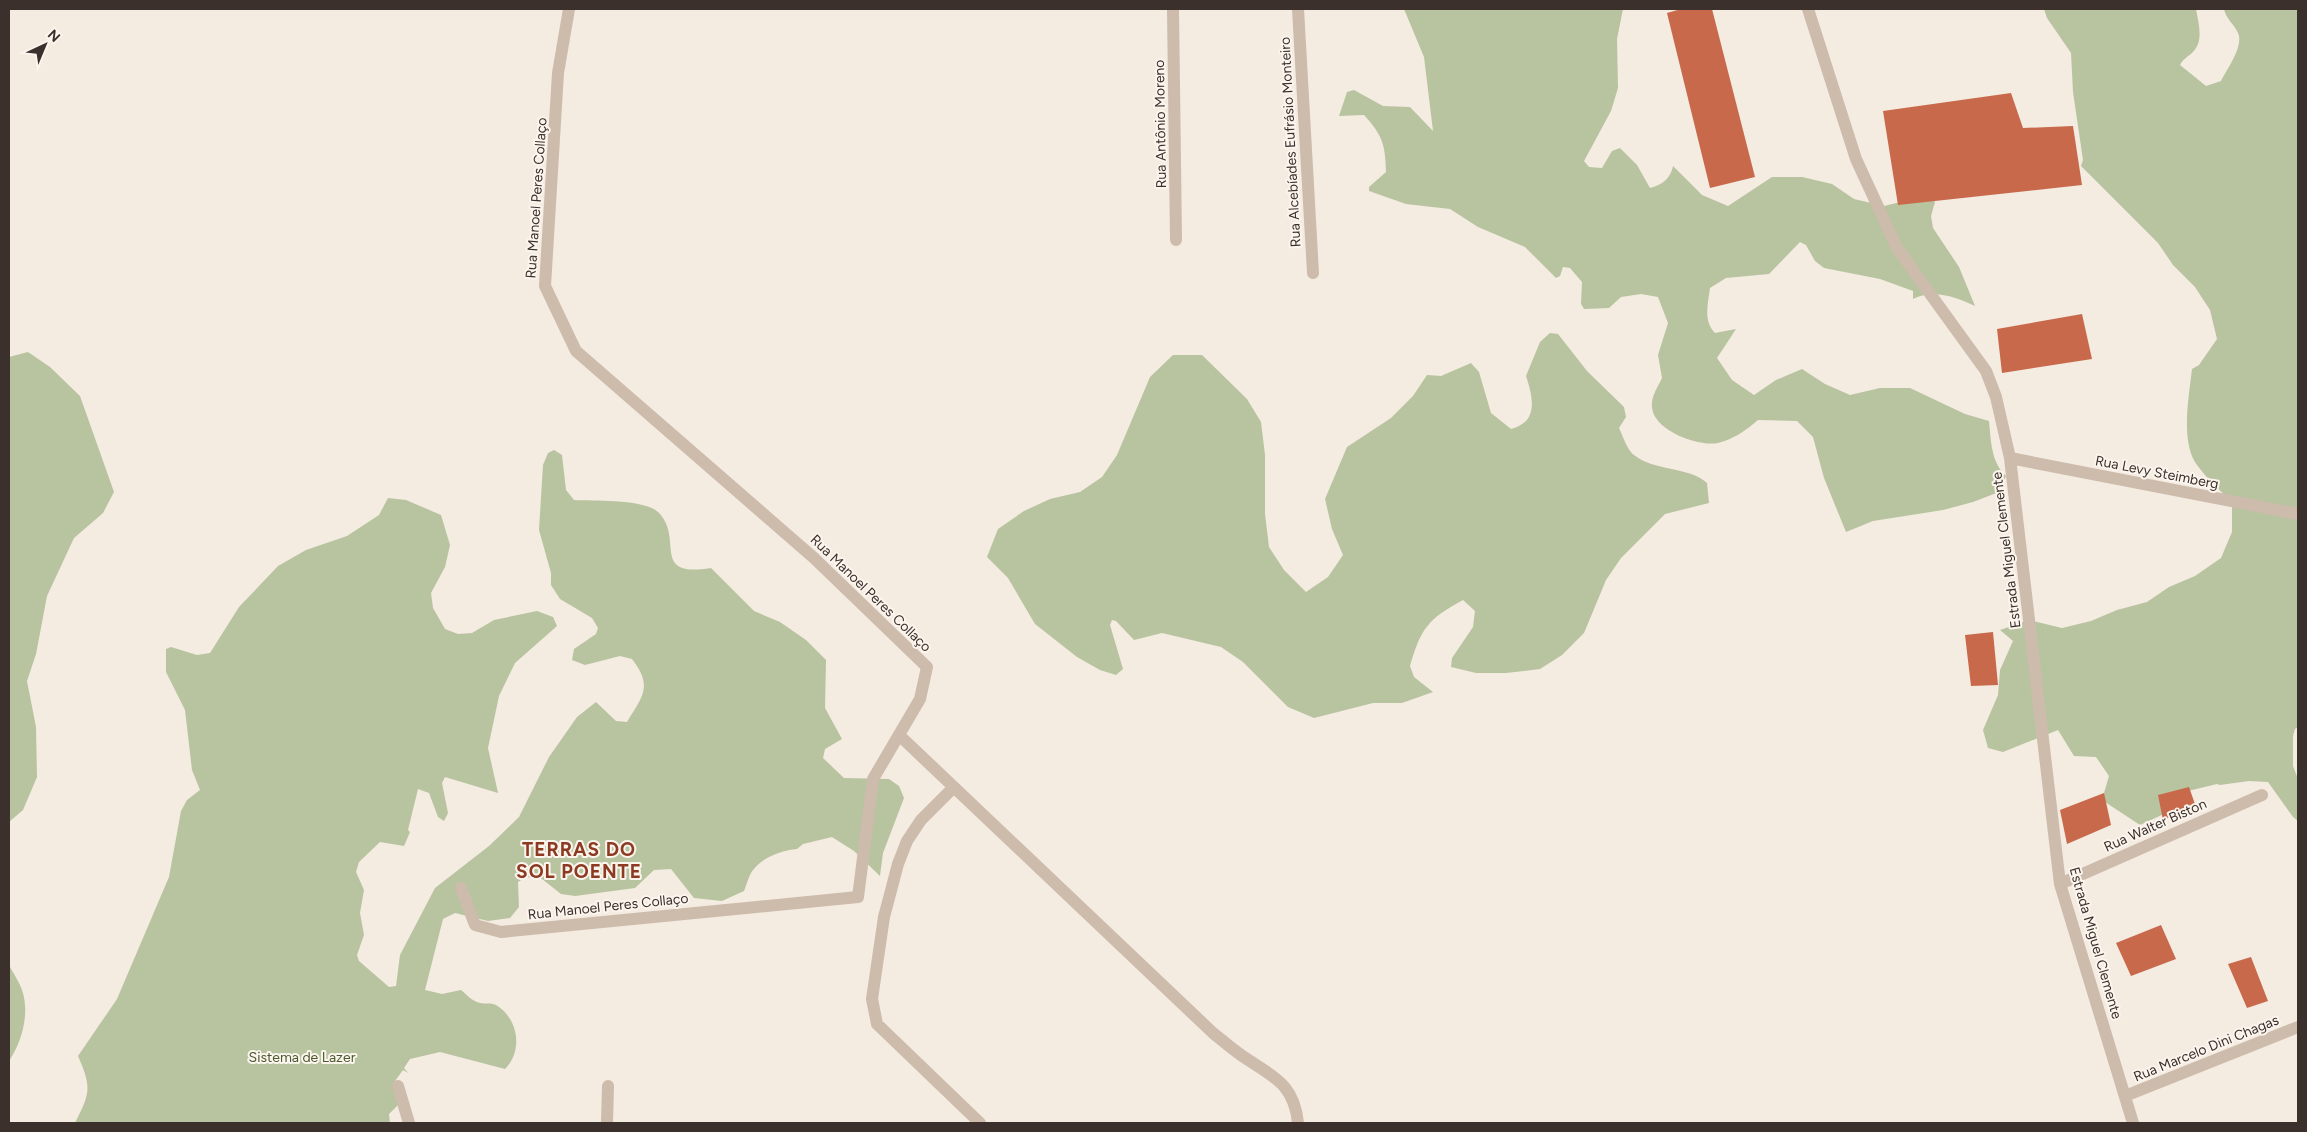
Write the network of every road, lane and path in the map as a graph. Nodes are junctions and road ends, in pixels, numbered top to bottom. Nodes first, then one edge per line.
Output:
1 (569, 9) edge
2 (1173, 9) edge
3 (1298, 9) edge
4 (1808, 9) edge
5 (1176, 240) dead end
6 (1313, 273) dead end
7 (2010, 458) junction
8 (2298, 514) edge
9 (899, 735) junction
10 (954, 788) junction
11 (2262, 795) dead end
12 (2060, 884) junction
13 (461, 888) dead end
14 (2298, 1027) edge
15 (398, 1086) dead end
16 (608, 1086) dead end
17 (2125, 1096) junction
18 (409, 1123) edge
19 (607, 1123) edge
20 (980, 1123) edge
21 (1298, 1123) edge
22 (2133, 1123) edge

1 - 9 street, Rua Manoel Peres Collaço
2 - 5 street, Rua Antônio Moreno
3 - 6 street, Rua Alcebíades Eufrásio Monteiro
4 - 7 street, Estrada Miguel Clemente
7 - 8 street, Rua Levy Steimberg
7 - 12 street, Estrada Miguel Clemente
9 - 10 street
9 - 13 street, Rua Manoel Peres Collaço
10 - 20 street
10 - 21 street
11 - 12 street, Rua Walter Biston
12 - 17 street, Estrada Miguel Clemente
14 - 17 street, Rua Marcelo Dini Chagas
15 - 18 street
16 - 19 street
17 - 22 street, Estrada Miguel Clemente

